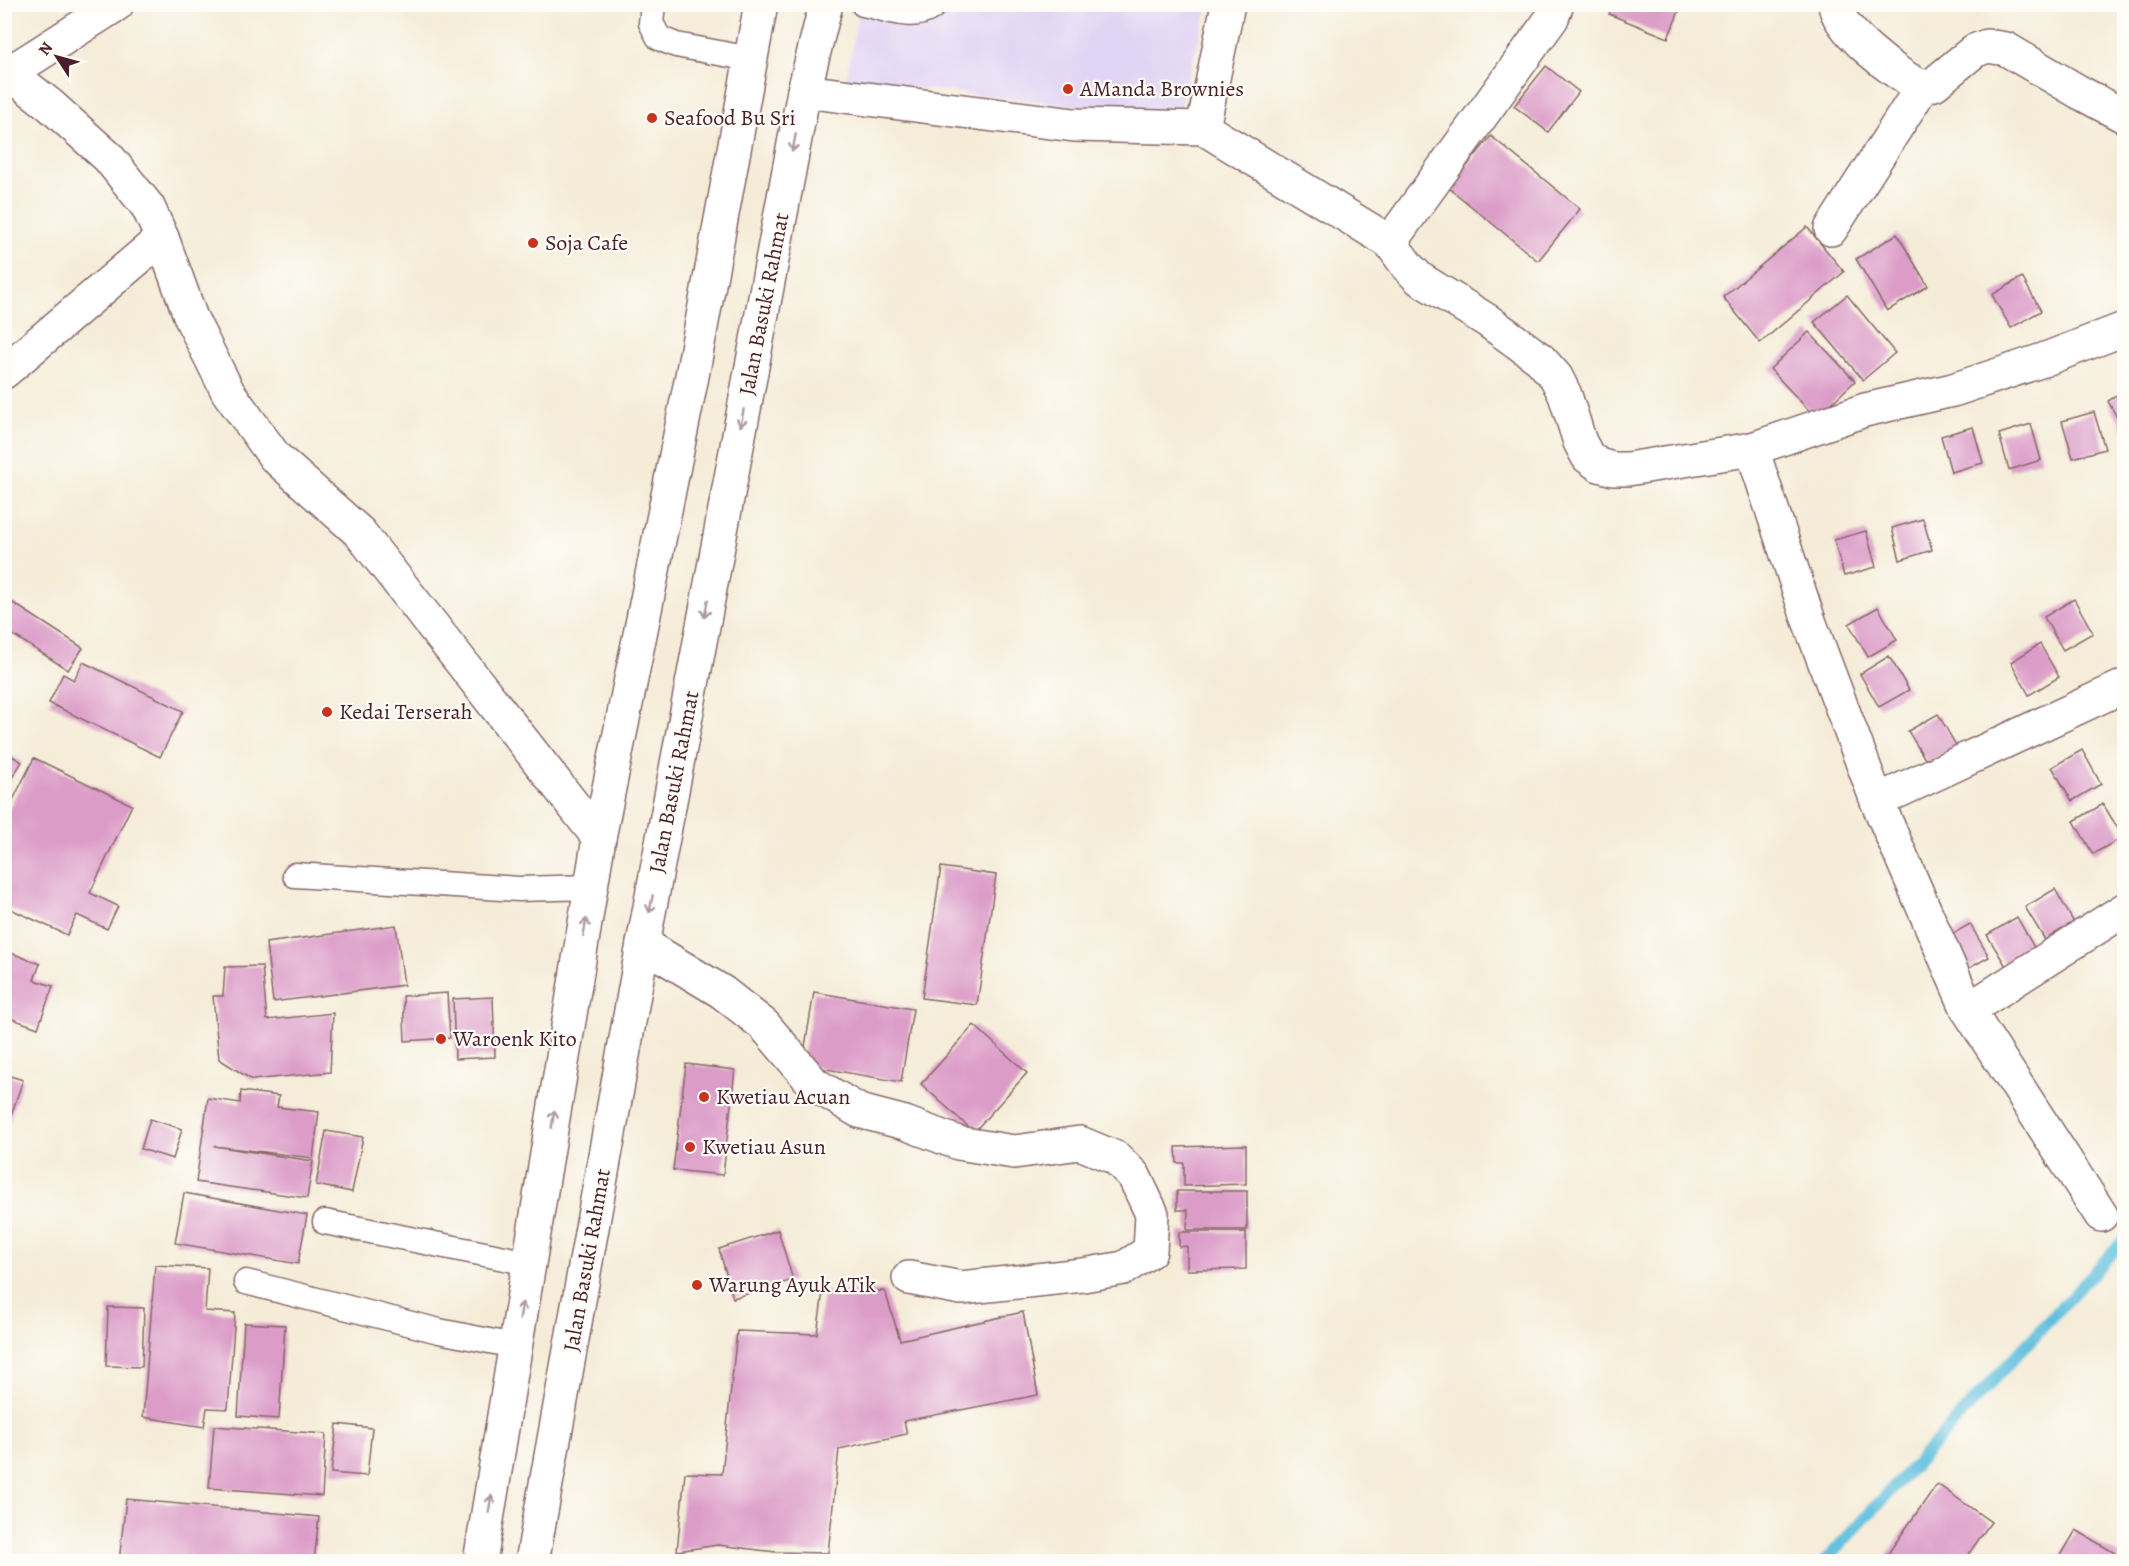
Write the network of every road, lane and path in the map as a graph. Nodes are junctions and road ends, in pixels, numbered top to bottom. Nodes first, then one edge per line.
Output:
1 (117, 4) edge
2 (653, 4) edge
3 (761, 4) edge
4 (826, 4) edge
5 (863, 4) edge
6 (936, 4) edge
7 (1228, 4) edge
8 (1557, 4) edge
9 (1835, 4) edge
10 (751, 59) junction
11 (7, 71) edge
12 (1922, 87) junction
13 (804, 91) junction
14 (2124, 116) edge
15 (1203, 128) junction
16 (1831, 229) dead end
17 (162, 238) junction
18 (1390, 242) junction
19 (2124, 329) edge
20 (4, 372) edge
21 (1752, 449) junction
22 (2124, 686) edge
23 (1877, 801) junction
24 (599, 837) junction
25 (295, 875) dead end
26 (592, 888) junction
27 (2124, 910) edge
28 (643, 944) junction
29 (1968, 1010) junction
30 (2101, 1215) dead end
31 (326, 1222) dead end
32 (529, 1263) junction
33 (909, 1278) dead end
34 (246, 1282) dead end
35 (515, 1346) junction
36 (480, 1562) edge
37 (532, 1562) edge

1 - 11 main road
2 - 10 lane
3 - 10 main road
4 - 13 main road, Jalan Basuki Rahmat
5 - 6 lane
7 - 15 main road
8 - 18 main road
9 - 12 main road
10 - 24 main road
11 - 17 main road
12 - 14 main road
12 - 16 main road
13 - 15 main road
13 -> 28 main road, Jalan Basuki Rahmat
15 - 18 main road
17 - 20 main road
17 - 24 main road
18 - 21 main road
19 - 21 main road
21 - 23 main road
22 - 23 main road
23 - 29 main road
24 - 26 main road
25 - 26 lane
32 -> 26 main road
27 - 29 main road
28 - 33 main road
28 - 37 main road, Jalan Basuki Rahmat
29 - 30 main road
31 - 32 lane
35 -> 32 main road
34 - 35 lane
36 -> 35 main road

